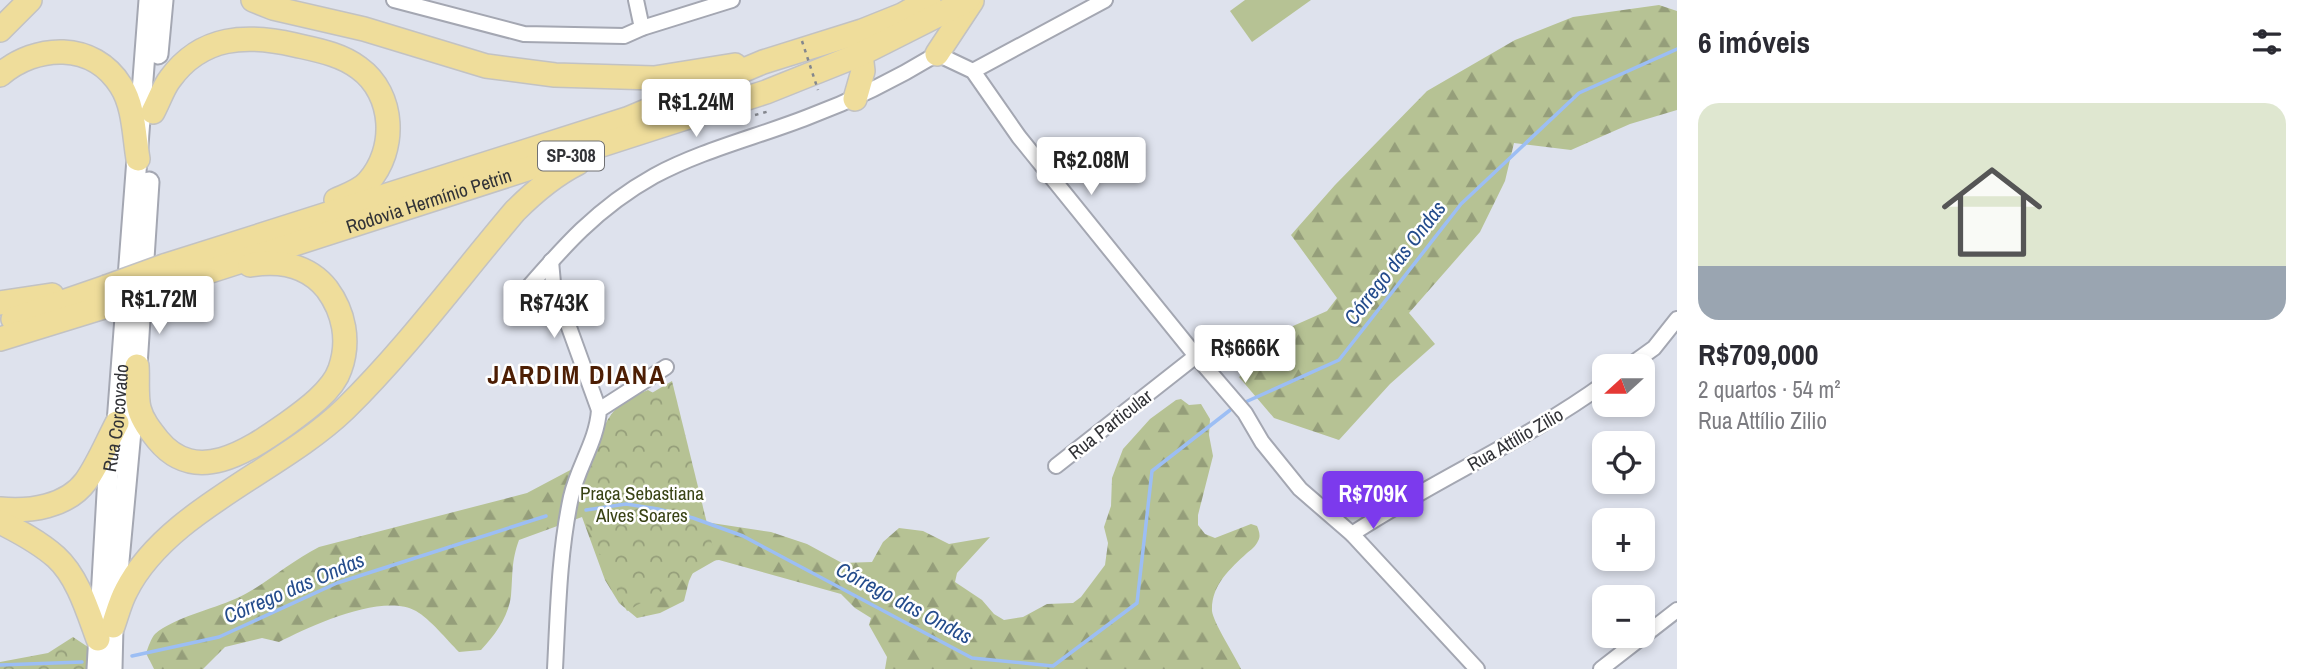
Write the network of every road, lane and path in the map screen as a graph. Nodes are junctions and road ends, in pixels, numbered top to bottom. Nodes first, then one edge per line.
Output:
1 (30, 0) edge
2 (149, 0) edge
3 (163, 0) edge
4 (253, 0) edge
5 (394, 0) edge
6 (636, 0) edge
7 (732, 0) edge
8 (929, 0) edge
9 (971, 0) edge
10 (1105, 0) edge
11 (642, 28) junction
12 (0, 30) edge
13 (802, 41) dead end
14 (861, 54) junction
15 (937, 54) junction
16 (762, 62) junction
17 (974, 71) junction
18 (0, 75) edge
19 (818, 90) dead end
20 (855, 99) junction
21 (153, 112) junction
22 (667, 125) junction
23 (138, 159) junction
24 (227, 246) junction
25 (551, 261) junction
26 (164, 276) junction
27 (192, 276) junction
28 (101, 295) junction
29 (0, 303) edge
30 (513, 305) dead end
31 (1677, 319) edge
32 (0, 324) edge
33 (0, 339) edge
34 (1646, 354) edge
35 (1196, 356) junction
36 (137, 366) junction
37 (666, 368) dead end
38 (1592, 392) edge
39 (599, 410) junction
40 (117, 423) junction
41 (1056, 466) dead end
42 (0, 509) edge
43 (0, 522) edge
44 (1352, 534) junction
45 (1677, 610) edge
46 (106, 633) junction
47 (97, 669) edge
48 (112, 669) edge
49 (555, 669) edge
50 (1477, 669) edge
51 (1601, 669) edge

1 - 12 main road
2 - 23 street, Rua Corcovado
3 - 21 street, Rua Corcovado
4 - 16 main road
5 - 11 street
6 - 11 street
7 - 11 street
8 - 16 main road, Rodovia Hermínio Petrin / SP-308
9 - 14 main road, Rodovia Hermínio Petrin / SP-308
9 - 15 main road
10 - 17 street
13 - 19 path, bridge
14 - 20 main road
14 - 22 main road, Rodovia Hermínio Petrin / SP-308
15 - 17 street
15 - 20 street
16 - 24 main road, Rodovia Hermínio Petrin / SP-308
17 - 35 street
18 - 23 main road
20 - 25 street
21 - 24 main road
21 - 36 street, Rua Corcovado
22 - 27 main road, Rodovia Hermínio Petrin / SP-308
22 - 46 main road
23 - 40 street, Rua Corcovado
24 - 26 main road, Rodovia Hermínio Petrin / SP-308
25 - 30 street
25 - 39 street
26 - 27 main road, Rodovia Hermínio Petrin / SP-308
26 - 28 main road, Rodovia Hermínio Petrin / SP-308, bridge
27 - 36 main road
28 - 29 main road
28 - 32 main road, Rodovia Hermínio Petrin / SP-308
28 - 33 main road, Rodovia Hermínio Petrin / SP-308
31 - 34 street
35 - 41 street, Rua Particular
35 - 44 street
36 - 46 street, Rua Corcovado
37 - 39 street
38 - 44 street, Rua Attílio Zilio
39 - 49 street
40 - 42 main road
40 - 46 street, Rua Corcovado
43 - 46 main road
44 - 50 street
45 - 51 street
46 - 47 street, Rua Corcovado
46 - 48 street, Rua Corcovado

